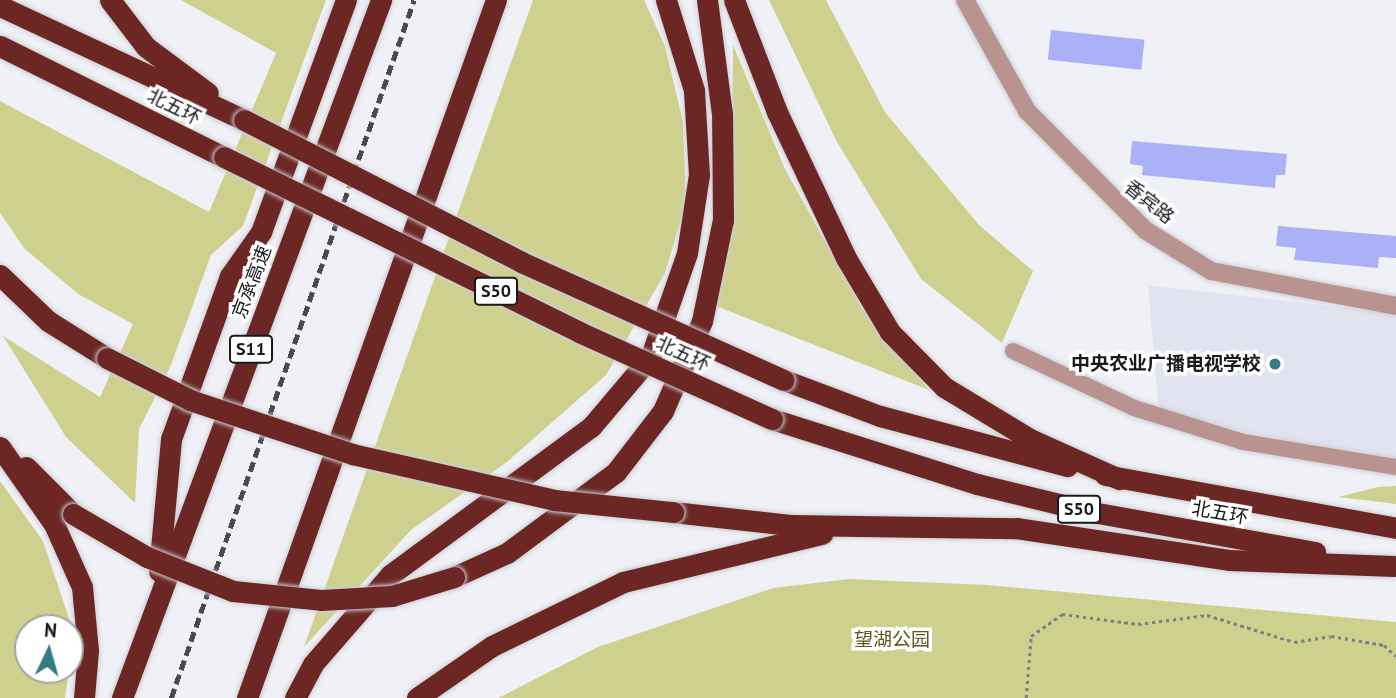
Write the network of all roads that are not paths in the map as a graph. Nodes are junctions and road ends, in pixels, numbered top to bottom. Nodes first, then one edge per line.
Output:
1 (110, 0) edge
2 (346, 0) edge
3 (381, 0) edge
4 (496, 0) edge
5 (666, 0) edge
6 (707, 0) edge
7 (734, 0) edge
8 (965, 0) edge
9 (0, 6) edge
10 (0, 46) edge
11 (244, 120) junction
12 (0, 275) edge
13 (1396, 306) edge
14 (1013, 351) dead end
15 (0, 440) edge
16 (0, 447) edge
17 (1396, 467) edge
18 (1119, 479) junction
19 (885, 522) junction
20 (1396, 528) edge
21 (1395, 566) edge
22 (157, 599) junction
23 (84, 698) edge
24 (122, 698) edge
25 (247, 698) edge
26 (295, 698) edge
27 (417, 698) edge

1 - 11 highway
2 - 22 highway
3 - 22 highway, 京承高速 / S11
4 - 25 highway
5 - 26 highway
6 - 15 highway, bridge
7 - 18 highway
8 - 13 street, 香宾路
9 - 11 highway, 北五环 / S50
10 - 21 highway, 北五环 / S50, bridge
11 - 18 highway, 北五环 / S50, bridge
12 - 19 highway, bridge
14 - 17 street
16 - 23 highway
18 - 20 highway, 北五环 / S50
19 - 21 highway
19 - 27 highway
22 - 24 highway, 京承高速 / S11

